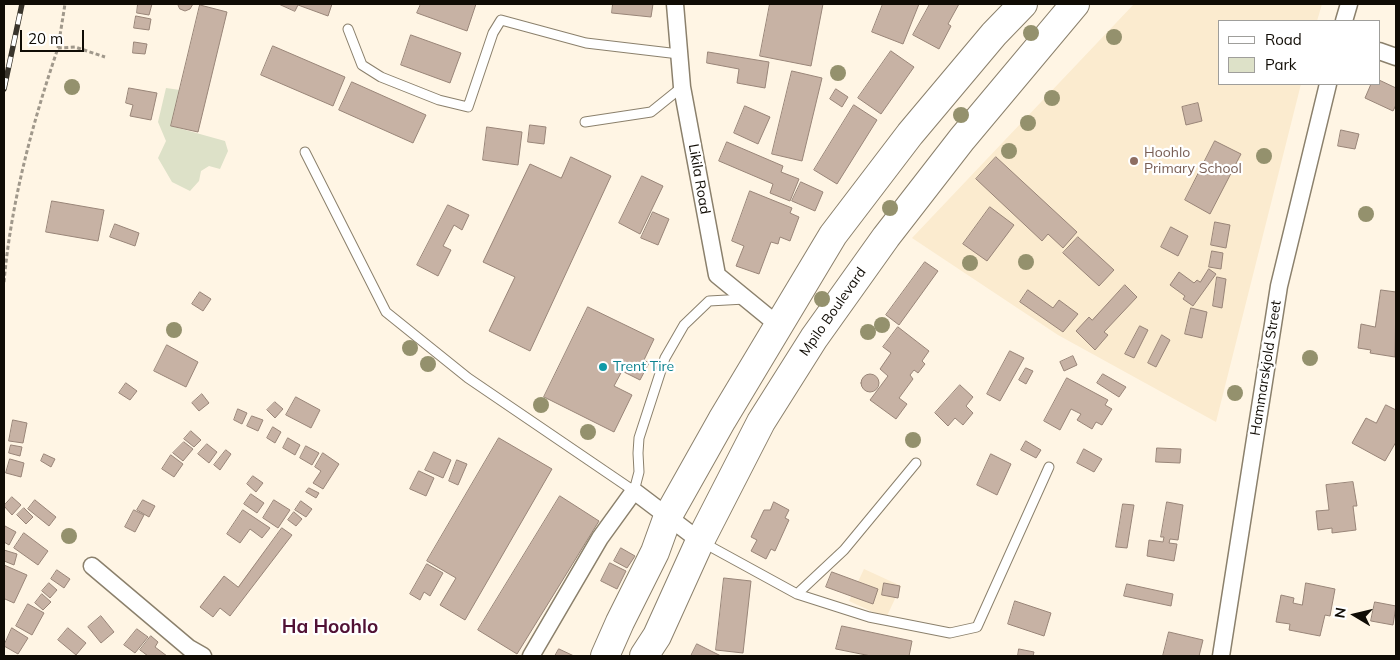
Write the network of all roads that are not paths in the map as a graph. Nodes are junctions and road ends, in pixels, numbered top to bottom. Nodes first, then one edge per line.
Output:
1 (675, 4) edge
2 (1023, 4) edge
3 (1076, 4) edge
4 (1349, 4) edge
5 (1344, 20) edge
6 (348, 29) dead end
7 (1380, 51) edge
8 (679, 54) junction
9 (1396, 57) edge
10 (1328, 85) edge
11 (682, 87) junction
12 (584, 122) dead end
13 (305, 152) dead end
14 (746, 299) junction
15 (778, 325) junction
16 (916, 463) dead end
17 (1049, 467) dead end
18 (634, 491) junction
19 (668, 516) junction
20 (700, 541) junction
21 (92, 566) dead end
22 (797, 594) junction
23 (203, 656) edge
24 (532, 656) edge
25 (605, 656) edge
26 (644, 656) edge
27 (1221, 656) edge

1 - 8 street, Likila Road
2 - 15 highway
3 - 20 highway, Mpilo Boulevard
4 - 5 street
6 - 8 lane
7 - 9 street
8 - 11 street, Likila Road
10 - 27 street, Hammarskjold Street
11 - 12 lane
11 - 14 street, Likila Road
13 - 18 lane
14 - 15 street, Likila Road
14 - 18 lane
15 - 19 highway
16 - 22 lane
17 - 22 lane
18 - 19 street
18 - 24 street
19 - 20 street
19 - 25 highway
20 - 22 lane
20 - 26 highway, Mpilo Boulevard
21 - 23 street

